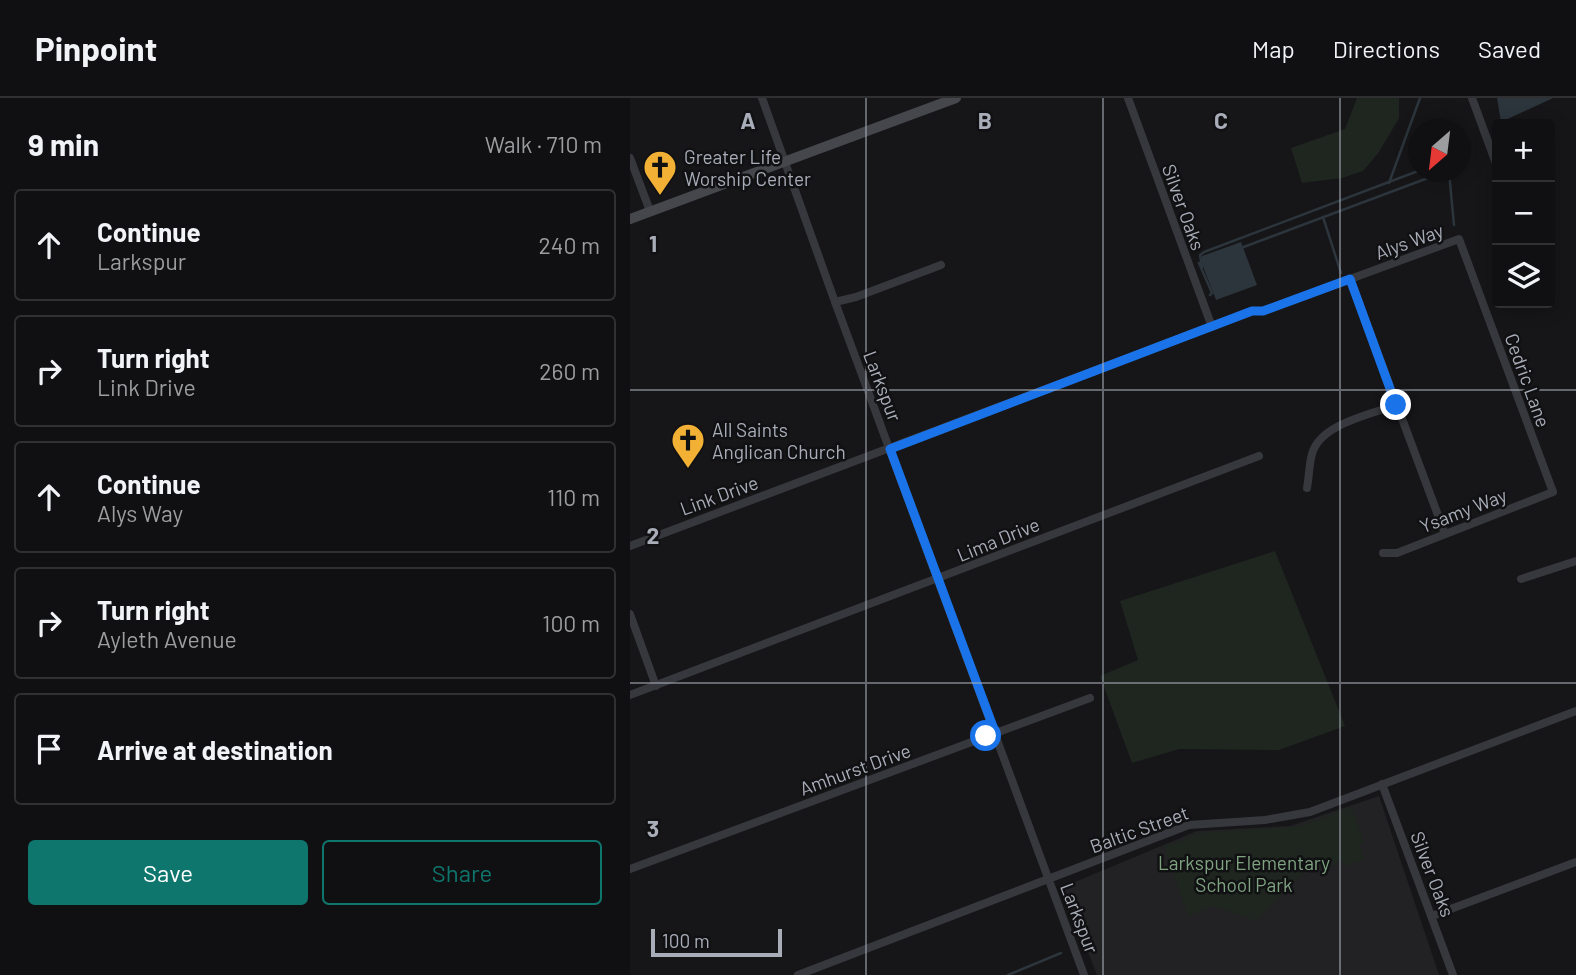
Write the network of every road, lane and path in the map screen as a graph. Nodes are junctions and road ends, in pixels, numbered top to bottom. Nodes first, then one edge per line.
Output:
1 (762, 98) edge
2 (956, 98) edge
3 (1128, 98) edge
4 (1472, 98) edge
5 (933, 102) edge
6 (1492, 152) edge
7 (630, 158) edge
8 (785, 162) junction
9 (650, 211) junction
10 (630, 219) edge
11 (1459, 239) joint
12 (941, 265) dead end
13 (1350, 279) junction
14 (835, 302) junction
15 (1212, 327) junction
16 (1396, 405) junction
17 (890, 449) junction
18 (1259, 456) dead end
19 (1307, 488) dead end
20 (1553, 492) joint
21 (1445, 534) junction
22 (630, 546) edge
23 (1383, 553) dead end
24 (1576, 561) edge
25 (938, 579) junction
26 (1521, 579) dead end
27 (630, 614) edge
28 (656, 686) junction
29 (630, 695) edge
30 (1090, 698) dead end
31 (1576, 711) edge
32 (995, 732) junction
33 (1382, 784) junction
34 (1576, 862) edge
35 (630, 869) edge
36 (1049, 879) junction
37 (1432, 916) junction
38 (798, 975) edge
39 (1084, 975) edge
40 (1453, 975) edge

1 - 8 street, Larkspur
2 - 5 main road
3 - 15 street, Silver Oaks
4 - 6 street
5 - 8 main road
7 - 9 street
8 - 9 main road
8 - 14 street, Larkspur
9 - 10 main road
11 - 13 street, Alys Way
11 - 20 street, Cedric Lane
12 - 14 street
13 - 15 street, Alys Way
13 - 16 street
14 - 17 street, Larkspur
15 - 17 street, Link Drive
16 - 19 street
16 - 21 street
17 - 22 street, Link Drive
17 - 25 street, Larkspur
18 - 25 street, Lima Drive
20 - 21 street, Ysamy Way
21 - 23 street, Ysamy Way
24 - 26 street
25 - 28 street, Lima Drive
25 - 32 street, Larkspur
27 - 28 street
28 - 29 street, Lima Drive
30 - 32 street, Amhurst Drive
31 - 33 street, Baltic Street
32 - 35 street, Amhurst Drive
32 - 36 street, Larkspur
33 - 36 street, Baltic Street
33 - 37 street, Silver Oaks
34 - 37 street
36 - 38 street, Baltic Street
36 - 39 street, Larkspur
37 - 40 street, Silver Oaks

